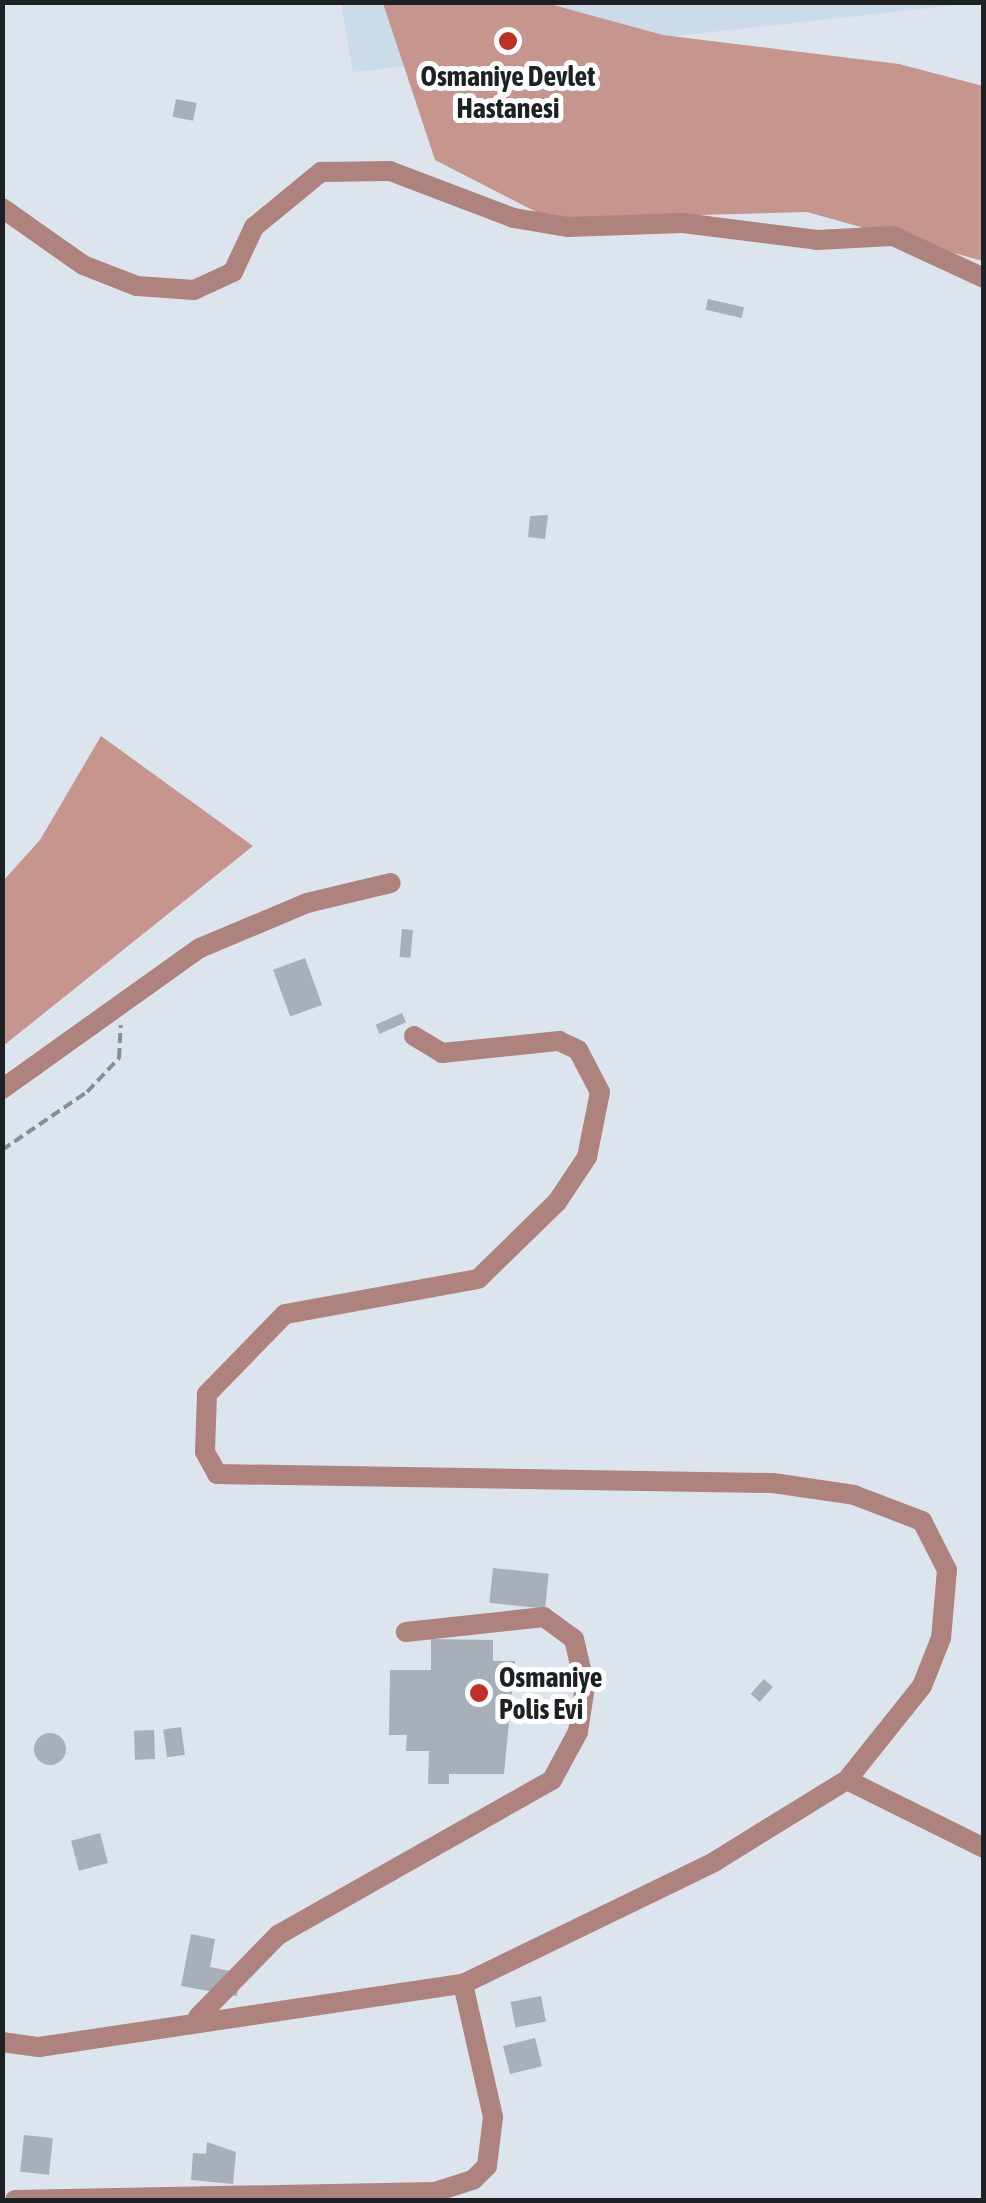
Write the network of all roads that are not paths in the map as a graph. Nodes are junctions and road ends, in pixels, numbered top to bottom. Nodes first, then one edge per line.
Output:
1 (2, 208) edge
2 (984, 278) edge
3 (390, 883) dead end
4 (414, 1036) dead end
5 (2, 1089) edge
6 (406, 1632) dead end
7 (848, 1780) junction
8 (984, 1848) edge
9 (463, 1984) junction
10 (198, 2017) junction
11 (2, 2042) edge
12 (15, 2200) edge

1 - 2 street
3 - 5 street
4 - 7 street
6 - 10 street
7 - 8 street
7 - 9 street
9 - 10 street
9 - 12 street
10 - 11 street

